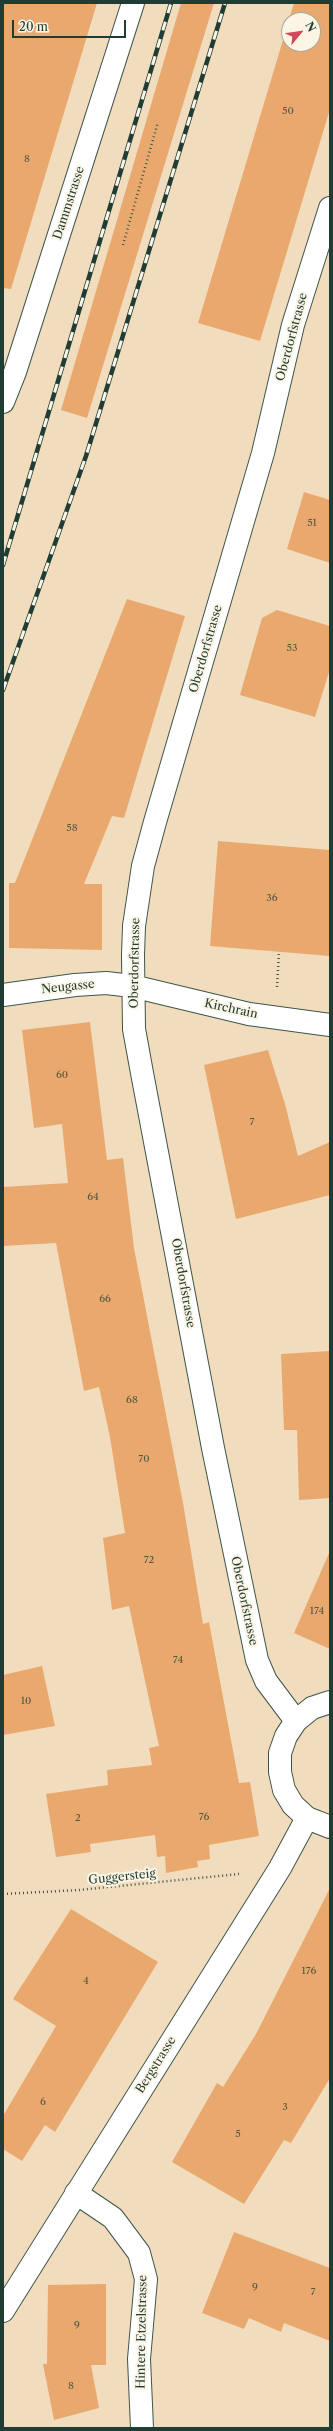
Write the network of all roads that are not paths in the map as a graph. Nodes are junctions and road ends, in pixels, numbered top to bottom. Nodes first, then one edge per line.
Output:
1 (133, 3) edge
2 (330, 208) edge
3 (3, 402) edge
4 (132, 986) junction
5 (3, 995) edge
6 (330, 1025) edge
7 (330, 1702) edge
8 (296, 1721) junction
9 (307, 1818) junction
10 (330, 1827) edge
11 (76, 2193) junction
12 (3, 2311) edge
13 (142, 2428) edge

1 - 3 street, Dammstrasse
2 - 4 street, Oberdorfstrasse
4 - 5 street, Neugasse
4 - 6 street, Kirchrain
4 - 8 street, Oberdorfstrasse
7 - 8 street
8 - 9 street
9 - 10 street
9 - 11 street, Bergstrasse
11 - 12 street, Bergstrasse
11 - 13 street, Hintere Etzelstrasse

